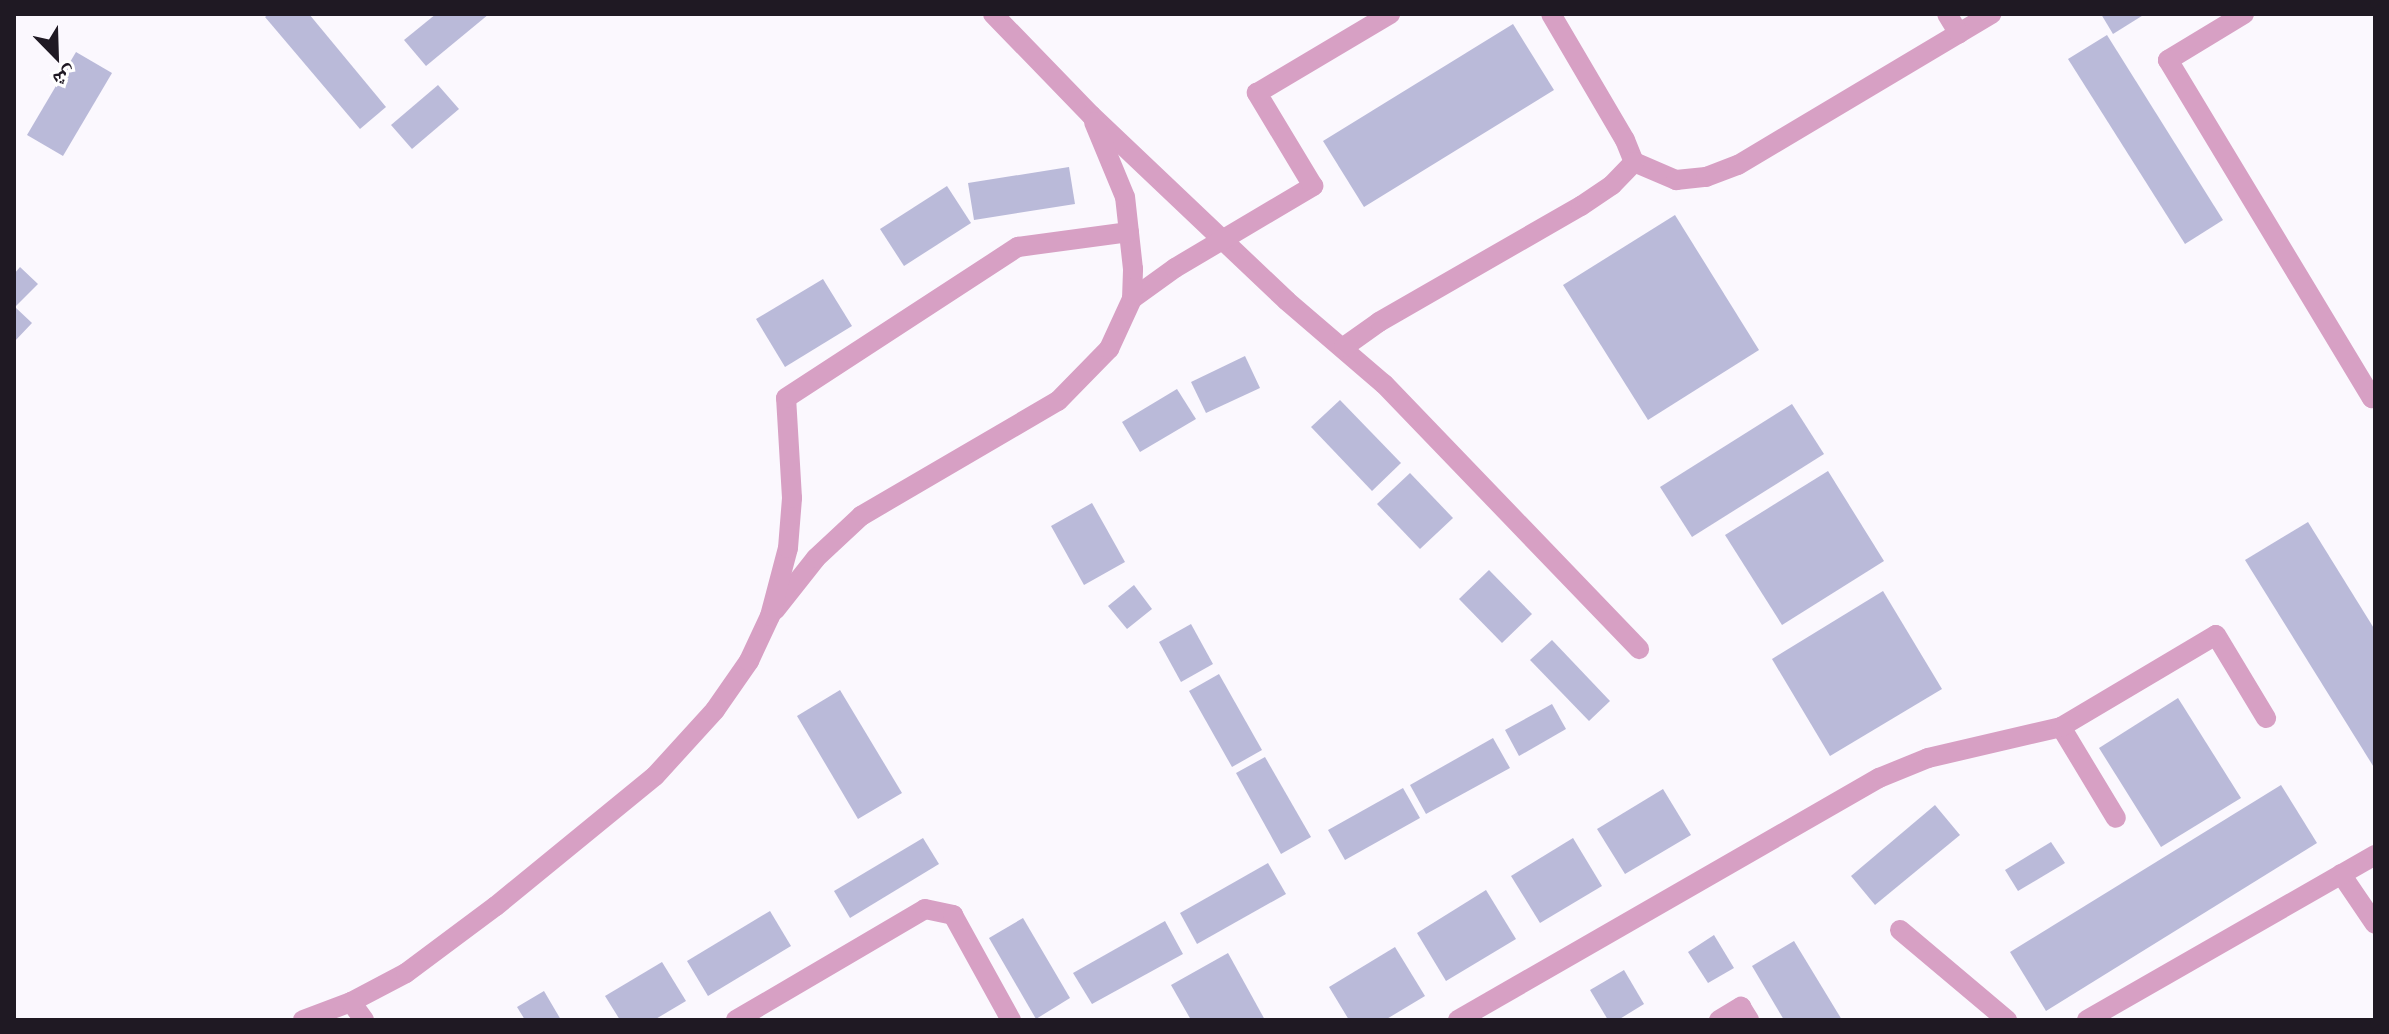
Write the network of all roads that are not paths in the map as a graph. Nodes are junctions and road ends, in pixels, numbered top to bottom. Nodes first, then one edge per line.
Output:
1 (993, 14) edge
2 (1390, 14) edge
3 (1551, 14) edge
4 (1947, 14) edge
5 (1991, 14) edge
6 (2244, 14) edge
7 (1959, 34) junction
8 (1091, 115) junction
9 (1634, 162) junction
10 (1129, 232) junction
11 (1223, 239) junction
12 (1132, 299) junction
13 (1344, 347) junction
14 (2375, 397) edge
15 (770, 616) junction
16 (1639, 649) dead end
17 (2266, 718) dead end
18 (2061, 727) junction
19 (2116, 818) dead end
20 (2375, 855) edge
21 (2341, 874) junction
22 (2375, 924) edge
23 (1900, 930) dead end
24 (351, 1002) junction
25 (303, 1020) edge
26 (364, 1020) edge
27 (736, 1020) edge
28 (1011, 1020) edge
29 (1458, 1020) edge
30 (1719, 1020) edge
31 (1749, 1020) edge
32 (2007, 1020) edge
33 (2087, 1020) edge

1 - 8 lane
2 - 11 lane
3 - 9 lane
4 - 7 lane
5 - 7 lane
6 - 14 lane
7 - 9 lane
8 - 10 lane
8 - 11 lane
9 - 13 lane
10 - 12 lane
10 - 15 lane
11 - 12 lane
11 - 13 lane
12 - 15 lane
13 - 16 lane
15 - 24 lane
17 - 18 lane
18 - 19 lane
18 - 29 lane
20 - 21 lane
21 - 22 lane
21 - 33 lane
23 - 32 lane
24 - 25 lane
24 - 26 lane
27 - 28 lane
30 - 31 lane

